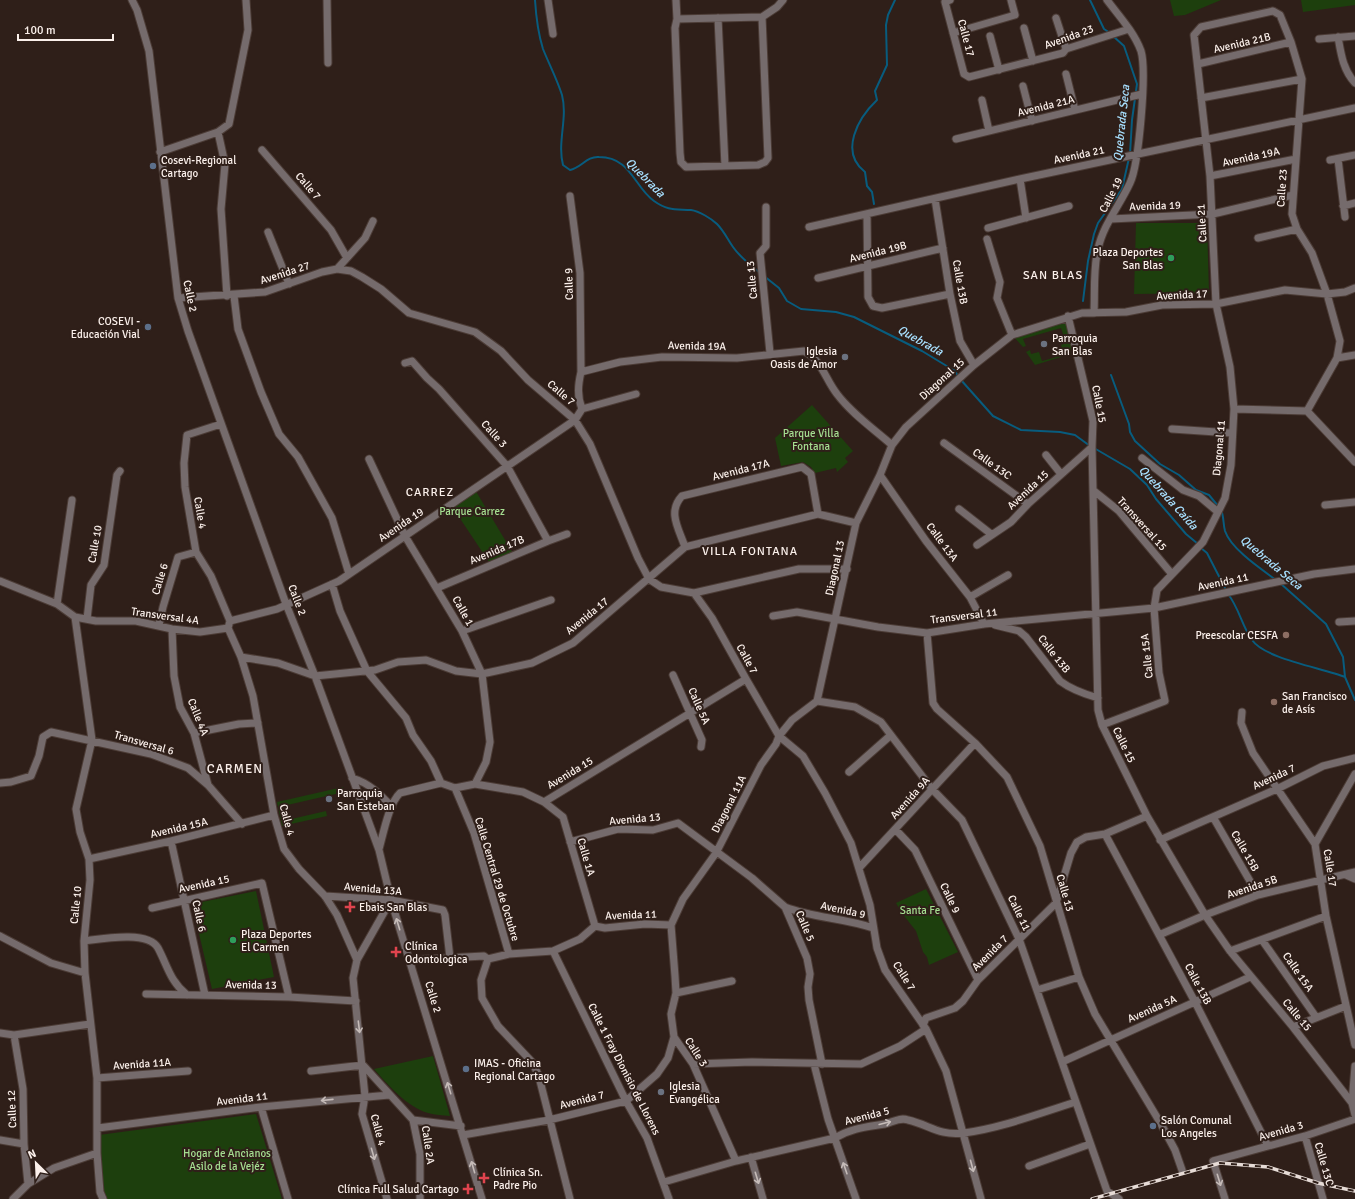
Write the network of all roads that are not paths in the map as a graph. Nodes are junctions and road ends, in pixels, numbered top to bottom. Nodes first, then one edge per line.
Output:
1 (132, 0) edge
2 (246, 0) edge
3 (327, 0) edge
4 (548, 0) edge
5 (676, 0) edge
6 (782, 0) edge
7 (1011, 0) edge
8 (1107, 0) edge
9 (947, 1) edge
10 (762, 17) junction
11 (718, 18) junction
12 (1056, 18) dead end
13 (677, 19) junction
14 (1024, 28) dead end
15 (1129, 29) junction
16 (953, 33) junction
17 (553, 34) dead end
18 (1194, 35) joint
19 (990, 36) dead end
20 (1355, 36) edge
21 (1338, 37) junction
22 (1319, 39) dead end
23 (1291, 42) junction
24 (1066, 49) junction
25 (1033, 61) junction
26 (328, 63) dead end
27 (1198, 64) junction
28 (999, 70) junction
29 (1066, 74) dead end
30 (969, 77) joint
31 (1302, 79) junction
32 (1355, 83) edge
33 (1024, 86) dead end
34 (1142, 94) junction
35 (1201, 98) junction
36 (982, 100) dead end
37 (1355, 108) edge
38 (1075, 110) junction
39 (1032, 121) junction
40 (1299, 121) junction
41 (989, 131) junction
42 (218, 132) junction
43 (956, 139) dead end
44 (1206, 140) junction
45 (262, 150) dead end
46 (160, 152) junction
47 (1138, 154) junction
48 (1355, 155) edge
49 (1338, 158) junction
50 (1296, 159) junction
51 (1330, 160) dead end
52 (725, 166) junction
53 (1210, 176) junction
54 (1020, 179) junction
55 (1293, 195) junction
56 (570, 196) dead end
57 (935, 200) junction
58 (1355, 203) edge
59 (1069, 206) dead end
60 (1343, 206) junction
61 (766, 207) dead end
62 (1213, 214) junction
63 (867, 215) junction
64 (1345, 217) dead end
65 (1026, 218) junction
66 (1112, 219) junction
67 (373, 220) dead end
68 (809, 227) dead end
69 (988, 228) dead end
70 (1297, 229) junction
71 (268, 232) dead end
72 (1258, 238) dead end
73 (987, 239) dead end
74 (943, 248) junction
75 (347, 258) junction
76 (867, 265) junction
77 (338, 269) junction
78 (818, 278) dead end
79 (289, 284) junction
80 (1355, 288) edge
81 (950, 294) junction
82 (1327, 294) junction
83 (227, 296) junction
84 (234, 296) junction
85 (178, 298) junction
86 (1216, 304) junction
87 (1094, 313) junction
88 (1068, 316) junction
89 (1012, 335) junction
90 (770, 353) junction
91 (1355, 355) edge
92 (1337, 358) junction
93 (405, 363) dead end
94 (974, 365) junction
95 (581, 372) junction
96 (636, 394) dead end
97 (582, 409) junction
98 (1234, 409) junction
99 (1307, 411) junction
100 (575, 420) junction
101 (221, 424) junction
102 (1172, 429) dead end
103 (1231, 433) junction
104 (944, 442) dead end
105 (892, 445) junction
106 (1092, 447) junction
107 (1046, 455) dead end
108 (1142, 458) dead end
109 (369, 459) dead end
110 (1355, 462) edge
111 (508, 466) junction
112 (120, 471) dead end
113 (1061, 474) junction
114 (880, 475) junction
115 (1094, 491) junction
116 (72, 500) dead end
117 (1355, 502) edge
118 (1028, 504) junction
119 (1325, 505) dead end
120 (959, 509) dead end
121 (1218, 512) junction
122 (818, 514) junction
123 (856, 523) junction
124 (567, 534) dead end
125 (991, 534) junction
126 (405, 536) junction
127 (548, 541) junction
128 (976, 545) dead end
129 (685, 547) junction
130 (196, 552) junction
131 (847, 569) junction
132 (1355, 569) edge
133 (348, 574) junction
134 (1171, 574) junction
135 (1008, 575) dead end
136 (649, 579) junction
137 (0, 581) edge
138 (332, 584) junction
139 (438, 588) junction
140 (694, 593) junction
141 (970, 598) junction
142 (551, 600) dead end
143 (57, 604) junction
144 (286, 604) junction
145 (1154, 608) junction
146 (1096, 614) junction
147 (774, 616) dead end
148 (75, 617) junction
149 (835, 618) junction
150 (87, 619) junction
151 (1355, 621) edge
152 (1339, 622) dead end
153 (992, 623) junction
154 (984, 624) junction
155 (159, 625) junction
156 (229, 625) junction
157 (172, 629) junction
158 (462, 631) junction
159 (928, 632) junction
160 (241, 657) junction
161 (367, 671) junction
162 (482, 674) junction
163 (673, 674) dead end
164 (315, 676) junction
165 (746, 679) junction
166 (1098, 698) junction
167 (817, 701) junction
168 (1242, 712) dead end
169 (689, 714) junction
170 (258, 723) junction
171 (1102, 725) junction
172 (194, 733) junction
173 (891, 735) junction
174 (780, 736) junction
175 (92, 740) junction
176 (975, 743) junction
177 (701, 747) dead end
178 (1355, 758) edge
179 (849, 772) dead end
180 (1355, 774) edge
181 (352, 778) junction
182 (0, 783) edge
183 (441, 783) junction
184 (475, 784) junction
185 (208, 785) junction
186 (455, 788) junction
187 (932, 789) junction
188 (1277, 789) junction
189 (544, 802) junction
190 (392, 807) junction
191 (274, 815) junction
192 (1147, 816) junction
193 (1213, 817) junction
194 (678, 822) joint
195 (242, 824) junction
196 (896, 830) junction
197 (1105, 834) junction
198 (1160, 840) junction
199 (171, 841) junction
200 (570, 842) junction
201 (1315, 844) junction
202 (379, 850) junction
203 (716, 853) junction
204 (89, 859) junction
205 (859, 868) junction
206 (1355, 872) edge
207 (1346, 875) junction
208 (1320, 879) junction
209 (1355, 879) edge
210 (1258, 895) junction
211 (324, 896) junction
212 (184, 900) junction
213 (391, 900) junction
214 (1056, 903) junction
215 (785, 907) junction
216 (152, 908) dead end
217 (386, 908) junction
218 (394, 910) junction
219 (1205, 915) junction
220 (1326, 916) junction
221 (671, 925) junction
222 (595, 926) junction
223 (873, 928) junction
224 (1159, 935) junction
225 (0, 936) edge
226 (1019, 939) junction
227 (1262, 940) junction
228 (84, 941) junction
229 (553, 952) junction
230 (1230, 952) junction
231 (509, 954) junction
232 (450, 958) junction
233 (488, 959) junction
234 (356, 960) junction
235 (410, 960) junction
236 (85, 973) junction
237 (1079, 977) junction
238 (1250, 977) junction
239 (978, 980) junction
240 (732, 981) dead end
241 (1037, 990) junction
242 (676, 993) junction
243 (146, 994) dead end
244 (187, 995) junction
245 (204, 995) junction
246 (289, 997) junction
247 (356, 1001) junction
248 (1195, 1002) junction
249 (1346, 1006) junction
250 (1316, 1017) junction
251 (90, 1024) junction
252 (924, 1027) junction
253 (1293, 1027) junction
254 (0, 1033) edge
255 (14, 1035) junction
256 (674, 1037) junction
257 (1110, 1040) junction
258 (1355, 1045) edge
259 (1062, 1062) junction
260 (693, 1064) junction
261 (814, 1064) junction
262 (822, 1064) junction
263 (364, 1065) junction
264 (1355, 1066) edge
265 (188, 1071) dead end
266 (311, 1071) dead end
267 (97, 1078) junction
268 (1353, 1086) junction
269 (1342, 1089) junction
270 (389, 1095) junction
271 (365, 1096) junction
272 (626, 1101) junction
273 (1076, 1102) junction
274 (1352, 1103) junction
275 (261, 1107) junction
276 (1355, 1115) edge
277 (1355, 1119) edge
278 (413, 1120) junction
279 (549, 1120) junction
280 (461, 1126) junction
281 (98, 1128) junction
282 (964, 1133) junction
283 (463, 1135) junction
284 (1305, 1136) junction
285 (835, 1138) junction
286 (0, 1140) edge
287 (24, 1144) junction
288 (1090, 1144) junction
289 (1268, 1146) junction
290 (97, 1153) junction
291 (751, 1158) junction
292 (736, 1161) junction
293 (1029, 1166) dead end
294 (1182, 1170) dead end
295 (664, 1182) junction
296 (28, 1184) junction
297 (12, 1199) edge
298 (102, 1199) edge
299 (288, 1199) edge
300 (386, 1199) edge
301 (420, 1199) edge
302 (482, 1199) edge
303 (570, 1199) edge
304 (669, 1199) edge
305 (763, 1199) edge
306 (856, 1199) edge
307 (981, 1199) edge
308 (1119, 1199) edge
309 (1225, 1199) edge
310 (1323, 1199) edge

1 - 46 street, Calle 2
2 - 42 street
3 - 26 street
4 - 17 street
5 - 13 street
6 - 10 street
7 - 16 street
8 - 15 street, Calle 19
9 - 16 street, Calle 17
10 - 11 street
10 - 52 street
11 - 13 street
11 - 52 street
12 - 24 street
13 - 52 street
14 - 25 street
15 - 24 street, Avenida 23
15 - 34 street, Calle 19
16 - 30 street, Calle 17
18 - 23 street, Calle 23
18 - 27 street, Calle 21
19 - 28 street
20 - 21 street
21 - 22 street
21 - 32 street
23 - 27 street, Avenida 21B
23 - 31 street, Calle 23
24 - 25 street, Avenida 23
25 - 28 street, Avenida 23
27 - 35 street, Calle 21
28 - 30 street, Avenida 23
29 - 38 street
31 - 35 street
31 - 40 street, Calle 23
33 - 39 street
34 - 38 street, Avenida 21A
34 - 47 street, Calle 19
35 - 44 street, Calle 21
36 - 41 street
37 - 40 street, Avenida 21
38 - 39 street, Avenida 21A
39 - 41 street, Avenida 21A
40 - 44 street, Avenida 21
40 - 50 street, Calle 23
41 - 43 street, Avenida 21A
42 - 46 street
42 - 83 street
44 - 47 street, Avenida 21
44 - 53 street, Calle 21
45 - 75 street, Calle 7
46 - 85 street, Calle 2
47 - 54 street, Avenida 21
47 - 66 street, Calle 19
48 - 49 street
49 - 51 street
49 - 60 street
50 - 53 street, Avenida 19A
50 - 55 street, Calle 23
53 - 62 street, Calle 21
54 - 57 street, Avenida 21
54 - 65 street
55 - 62 street, Avenida 19
55 - 70 street, Calle 23
56 - 95 street, Calle 9
57 - 63 street, Avenida 21
57 - 74 street, Calle 13B
58 - 60 street
59 - 65 street
60 - 64 street
61 - 90 street, Calle 13
62 - 66 street, Avenida 19
62 - 86 street, Calle 21
63 - 68 street, Avenida 21
63 - 76 street
65 - 69 street
66 - 87 street, Calle 19
67 - 75 street
70 - 72 street
70 - 82 street, Calle 23
71 - 79 street
73 - 89 street
74 - 76 street, Avenida 19B
74 - 81 street, Calle 13B
75 - 77 street
76 - 78 street, Avenida 19B
76 - 81 street
77 - 79 street, Avenida 27
77 - 100 street, Calle 7
79 - 84 street, Avenida 27
80 - 82 street, Avenida 17
81 - 94 street, Calle 13B
82 - 86 street, Avenida 17
82 - 92 street, Calle 23
83 - 84 street, Avenida 27
83 - 85 street, Avenida 27
84 - 133 street
85 - 101 street, Calle 2
86 - 87 street, Avenida 17
86 - 98 street, Calle 21
87 - 88 street, Avenida 17
88 - 89 street, Avenida 17
88 - 106 street, Calle 15
89 - 94 street, Diagonal 15
90 - 95 street, Avenida 19A
90 - 105 street, Avenida 19A
91 - 92 street
92 - 99 street
93 - 111 street, Calle 3
94 - 105 street, Diagonal 15
95 - 97 street, Calle 9
96 - 97 street
97 - 100 street, Avenida 19
98 - 99 street
98 - 103 street, Diagonal 11
99 - 110 street
100 - 111 street, Avenida 19
100 - 136 street, Calle 7
101 - 130 street, Calle 4
101 - 144 street, Calle 2
102 - 103 street
103 - 121 street, Diagonal 11
104 - 118 street, Calle 13C
105 - 114 street, Diagonal 13
106 - 113 street, Avenida 15
106 - 115 street, Calle 15
107 - 113 street
108 - 121 street
109 - 126 street, Calle 1
111 - 126 street, Avenida 19
111 - 127 street, Calle 3
112 - 150 street, Calle 10
113 - 118 street, Avenida 15
114 - 123 street, Diagonal 13
114 - 141 street, Calle 13A
115 - 134 street, Transversal 15
115 - 146 street, Calle 15
116 - 143 street
117 - 119 street
118 - 125 street, Avenida 15
120 - 125 street
121 - 134 street, Diagonal 11
122 - 123 street, Avenida 17
122 - 129 street, Avenida 17
122 - 129 street, Avenida 17A
123 - 131 street, Diagonal 13
124 - 127 street, Avenida 17B
125 - 128 street, Avenida 15
126 - 133 street, Avenida 19
126 - 139 street, Calle 1
127 - 139 street, Avenida 17B
129 - 136 street, Avenida 17
130 - 155 street, Calle 6
130 - 156 street, Calle 4
131 - 140 street
131 - 149 street, Diagonal 13
132 - 145 street, Avenida 11
133 - 138 street, Avenida 19
134 - 145 street, Diagonal 11
135 - 141 street
136 - 140 street
136 - 162 street, Avenida 17
137 - 143 street
138 - 144 street, Avenida 19
138 - 161 street
139 - 158 street, Calle 1
140 - 165 street, Calle 7
141 - 154 street, Calle 13A
142 - 158 street
143 - 148 street
144 - 156 street, Avenida 19
144 - 164 street, Calle 2
145 - 146 street, Avenida 11
145 - 171 street, Calle 15A
146 - 153 street, Transversal 11
146 - 166 street, Calle 15
147 - 149 street
148 - 150 street, Transversal 4A
148 - 175 street, Calle 10
149 - 159 street, Transversal 11
149 - 167 street, Diagonal 13
150 - 155 street, Transversal 4A
151 - 152 street
153 - 154 street, Transversal 11
153 - 166 street, Calle 13B
154 - 159 street, Transversal 11
155 - 157 street, Transversal 4A
156 - 157 street, Transversal 4A
156 - 160 street, Calle 4
157 - 172 street, Calle 4A
158 - 162 street, Calle 1
159 - 176 street, Calle 13
160 - 164 street
160 - 170 street, Calle 4
161 - 162 street, Avenida 17
161 - 164 street, Avenida 17
161 - 183 street
162 - 184 street, Calle 1
163 - 169 street, Calle 5A
164 - 181 street, Calle 2
165 - 169 street, Avenida 15
165 - 174 street, Calle 7
166 - 171 street, Calle 15
167 - 173 street, Calle 11
167 - 174 street, Diagonal 11A
168 - 188 street, Calle 17
169 - 177 street, Calle 5A
169 - 189 street, Avenida 15
170 - 172 street
170 - 191 street, Calle 4
171 - 192 street, Calle 15
172 - 185 street, Calle 4A
173 - 179 street
173 - 187 street, Calle 11
174 - 203 street, Diagonal 11A
174 - 205 street, Calle 7
175 - 182 street
175 - 185 street, Transversal 6
175 - 204 street, Calle 10
176 - 187 street, Avenida 9A
176 - 214 street, Calle 13
178 - 188 street, Avenida 7
180 - 201 street
181 - 190 street
181 - 202 street, Calle 2
183 - 186 street
183 - 190 street
184 - 186 street, Avenida 15
184 - 189 street, Avenida 15
185 - 195 street, Calle 4A
186 - 231 street, Calle Central 29 de Octubre
187 - 196 street, Avenida 9A
187 - 226 street, Calle 11
188 - 193 street, Avenida 7
188 - 201 street, Calle 17
189 - 200 street, Calle 1A
190 - 202 street
191 - 195 street, Avenida 15A
191 - 211 street, Calle 4
192 - 197 street, Avenida 7
192 - 198 street, Calle 15
193 - 198 street, Avenida 7
193 - 210 street, Calle 15B
194 - 200 street, Avenida 13
194 - 203 street, Calle 5
195 - 199 street, Avenida 15A
196 - 205 street, Avenida 9A
196 - 239 street, Calle 9
197 - 214 street, Avenida 7
197 - 224 street, Calle 13B
198 - 219 street, Calle 15
199 - 204 street, Avenida 15A
199 - 212 street, Calle 6
200 - 222 street, Calle 1A
201 - 208 street, Calle 17
202 - 213 street, Calle 2
203 - 215 street, Calle 5
203 - 221 street, Diagonal 11A
204 - 228 street, Calle 10
205 - 223 street, Calle 7
206 - 207 street, Avenida 5B
207 - 208 street, Avenida 5B
207 - 209 street
208 - 210 street, Avenida 5B
208 - 220 street, Calle 17
210 - 219 street, Avenida 5B
211 - 213 street, Avenida 13A
211 - 234 street, Calle 4
212 - 216 street, Avenida 15
212 - 245 street, Calle 6
212 - 246 street, Avenida 15
213 - 217 street
213 - 218 street, Calle 2
213 - 232 street, Avenida 13A
214 - 226 street, Avenida 7
214 - 237 street, Calle 13
215 - 223 street, Avenida 9
215 - 262 street, Calle 5
217 - 218 street
217 - 234 street
235 -> 218 street, Calle 2
219 - 224 street, Avenida 5B
219 - 230 street, Calle 15
220 - 227 street
220 - 249 street, Calle 17
221 - 222 street, Avenida 11
221 - 242 street, Calle 3
222 - 229 street, Avenida 11
223 - 252 street, Calle 7
224 - 248 street, Calle 13B
225 - 236 street
226 - 239 street, Avenida 7
226 - 241 street, Calle 11
227 - 230 street
227 - 250 street, Calle 15A
228 - 236 street, Calle 10
228 - 244 street
229 - 231 street, Avenida 11
229 - 272 street, Calle 1 Fray Dionisio de Llorens
230 - 238 street, Calle 15
231 - 233 street, Avenida 11
232 - 233 street, Avenida 11
232 - 235 street, Avenida 11
233 - 279 street
234 - 247 street, Calle 4
280 -> 235 street, Calle 2
236 - 251 street, Calle 10
237 - 241 street
237 - 257 street, Calle 13
238 - 248 street, Avenida 5A
238 - 253 street, Calle 15
239 - 252 street, Avenida 7
240 - 242 street
241 - 259 street, Calle 11
242 - 256 street, Calle 3
243 - 244 street, Avenida 13
244 - 245 street, Avenida 13
245 - 246 street, Avenida 13
246 - 247 street, Avenida 13
247 -> 263 street, Calle 4
248 - 257 street, Avenida 5A
248 - 289 street, Calle 13B
249 - 250 street
249 - 258 street, Calle 17
250 - 253 street
251 - 255 street
251 - 267 street, Calle 10
252 - 262 street, Avenida 7
252 - 282 street, Calle 7
253 - 269 street, Calle 15
254 - 255 street
255 - 287 street, Calle 12
256 - 260 street, Calle 3
256 - 272 street, Avenida 7
257 - 259 street, Avenida 5A
257 - 294 street, Calle 13
259 - 273 street, Calle 11
260 - 261 street, Avenida 7
260 - 292 street, Calle 3
261 - 262 street, Avenida 7
261 - 285 street
263 - 266 street
263 - 270 street, Calle 2A
263 - 271 street, Calle 4
264 - 268 street
265 - 267 street, Avenida 11A
267 - 281 street, Calle 10
268 - 269 street
268 - 274 street
269 - 274 street, Calle 15
270 - 271 street, Avenida 11
270 - 278 street, Calle 2A
271 -> 275 street, Avenida 11
271 -> 300 street, Calle 4
272 - 279 street, Avenida 7
272 - 295 street, Calle 1 Fray Dionisio de Llorens
273 - 282 street, Avenida 5
273 - 288 street, Calle 11
274 - 276 street, Calle 15
275 - 281 street, Avenida 11
275 - 299 street
277 - 284 street, Avenida 3
278 - 280 street
278 - 301 street, Calle 2A
279 - 283 street, Avenida 7
279 - 303 street
280 - 283 street, Calle 2
281 - 290 street, Calle 10
285 -> 282 street, Avenida 5
282 -> 307 street, Calle 7
302 -> 283 street, Calle 2
284 - 289 street, Avenida 3
284 - 310 street, Calle 13C
285 - 291 street, Avenida 5
306 -> 285 street
286 - 287 street
287 - 296 street, Calle 12
288 - 293 street
288 - 308 street, Calle 11
289 -> 309 street, Avenida 3
290 - 296 street
290 - 298 street, Calle 10
291 - 292 street, Avenida 5
291 -> 305 street
292 - 295 street, Avenida 5
295 - 304 street, Calle 1 Fray Dionisio de Llorens
296 - 297 street

